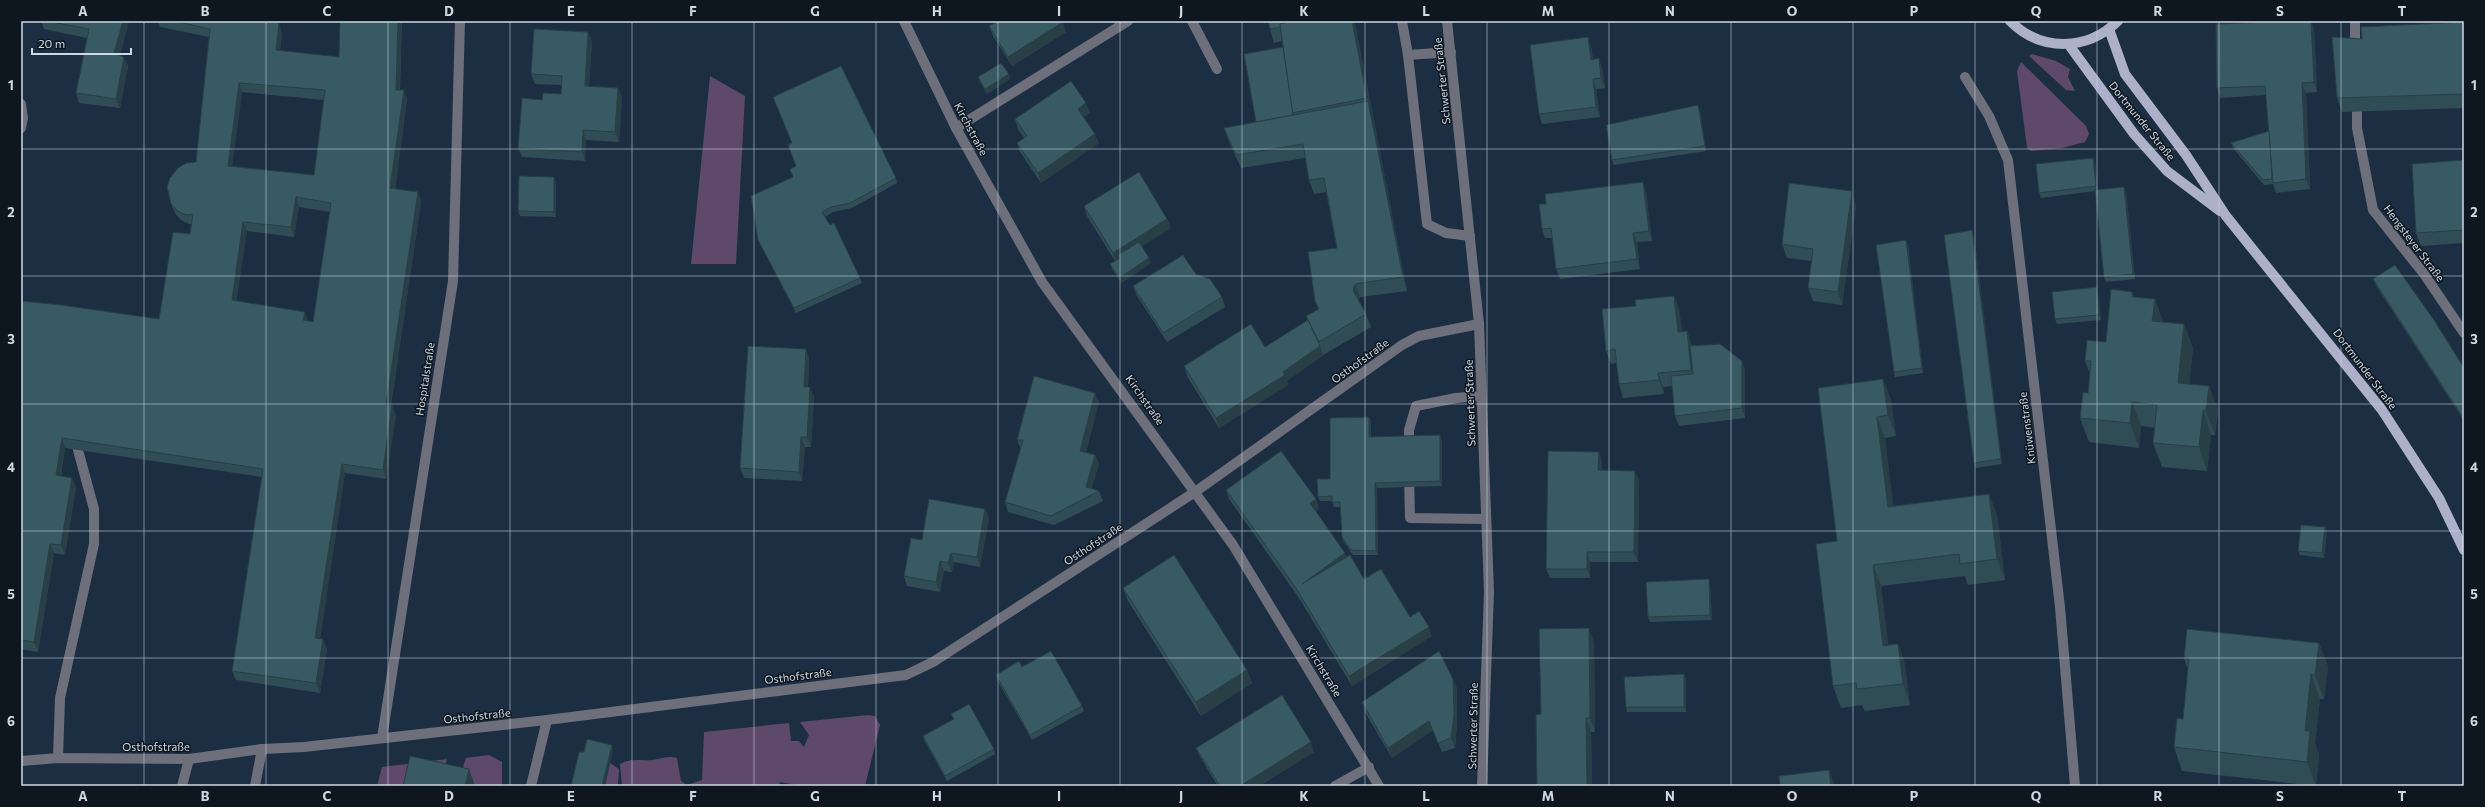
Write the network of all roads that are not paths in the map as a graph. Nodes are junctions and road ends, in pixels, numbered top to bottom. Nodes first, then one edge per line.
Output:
1 (460, 21) edge
2 (904, 21) edge
3 (1128, 21) edge
4 (1192, 21) edge
5 (1402, 21) edge
6 (1447, 21) edge
7 (2010, 21) edge
8 (2118, 21) edge
9 (2355, 21) edge
10 (2109, 29) junction
11 (2069, 45) junction
12 (1451, 52) junction
13 (2355, 52) edge
14 (1408, 54) junction
15 (1217, 69) dead end
16 (1965, 77) dead end
17 (21, 104) edge
18 (2356, 112) edge
19 (21, 128) edge
20 (956, 128) junction
21 (2226, 216) junction
22 (1470, 236) junction
23 (1478, 324) junction
24 (2464, 333) edge
25 (1481, 396) junction
26 (78, 450) edge
27 (1195, 492) junction
28 (1486, 519) junction
29 (2464, 550) edge
30 (547, 720) junction
31 (382, 738) junction
32 (262, 749) junction
33 (58, 758) junction
34 (188, 759) junction
35 (21, 761) edge
36 (1369, 767) junction
37 (182, 786) edge
38 (255, 786) edge
39 (531, 786) edge
40 (1335, 786) edge
41 (1379, 786) edge
42 (1482, 786) edge
43 (2075, 786) edge

1 - 31 street, Hospitalstraße
2 - 20 street, Kirchstraße
3 - 20 street
4 - 15 street
5 - 14 street
6 - 12 street, Schwerter Straße
7 - 11 main road
8 - 10 main road
9 - 13 street
10 - 11 main road
10 - 21 main road, Dortmunder Straße
11 - 21 main road, Dortmunder Straße
12 - 14 street
12 - 22 street, Schwerter Straße
14 - 22 street
16 - 43 street, Knüwenstraße
17 - 19 street
18 - 24 street, Hengsteyer Straße
20 - 27 street, Kirchstraße
21 - 29 main road, Dortmunder Straße
22 - 23 street, Schwerter Straße
23 - 25 street, Schwerter Straße
23 - 27 street, Osthofstraße
25 - 28 street, Schwerter Straße
25 - 28 street
26 - 33 street
27 - 30 street, Osthofstraße
27 - 36 street, Kirchstraße
28 - 42 street, Schwerter Straße
30 - 31 street, Osthofstraße
30 - 39 street
31 - 32 street, Osthofstraße
32 - 34 street, Osthofstraße
32 - 38 street
33 - 34 street, Osthofstraße
33 - 35 street, Osthofstraße
34 - 37 street
36 - 40 street
36 - 41 street, Kirchstraße

